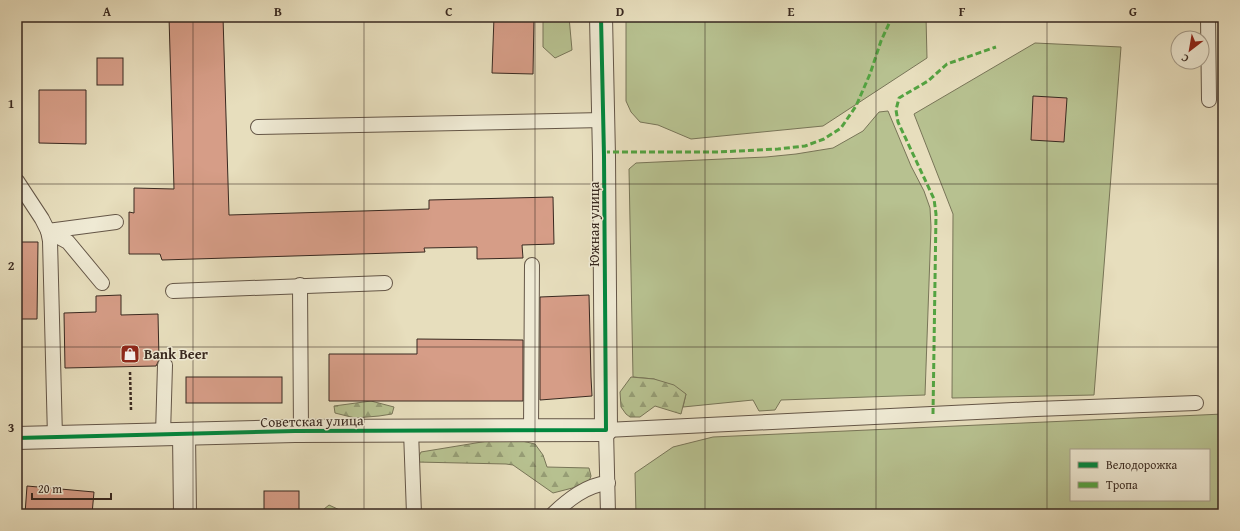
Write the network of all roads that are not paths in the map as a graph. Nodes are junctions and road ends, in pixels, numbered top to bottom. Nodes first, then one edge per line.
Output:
1 (601, 17) edge
2 (1208, 17) edge
3 (1209, 100) dead end
4 (603, 120) junction
5 (258, 127) dead end
6 (17, 181) edge
7 (116, 222) dead end
8 (48, 231) junction
9 (532, 265) dead end
10 (102, 283) dead end
11 (385, 283) dead end
12 (300, 285) junction
13 (173, 291) dead end
14 (165, 365) dead end
15 (1196, 403) dead end
16 (531, 430) junction
17 (606, 430) junction
18 (301, 431) junction
19 (411, 431) junction
20 (173, 434) junction
21 (55, 437) junction
22 (17, 438) edge
23 (608, 483) junction
24 (185, 514) edge
25 (414, 514) edge
26 (553, 514) edge
27 (608, 514) edge

1 - 4 street, Южная улица
2 - 3 lane
4 - 5 lane
4 - 17 street, Южная улица
6 - 8 lane
7 - 8 lane
8 - 10 lane
8 - 21 lane
9 - 16 lane
11 - 12 lane
12 - 13 lane
12 - 18 lane
14 - 20 lane
15 - 17 lane
16 - 17 street, Советская улица
16 - 19 street, Советская улица
17 - 23 lane
18 - 19 street, Советская улица
18 - 20 street, Советская улица
19 - 25 lane
20 - 21 street, Советская улица
20 - 24 street
21 - 22 street, Советская улица
23 - 26 lane
23 - 27 lane

